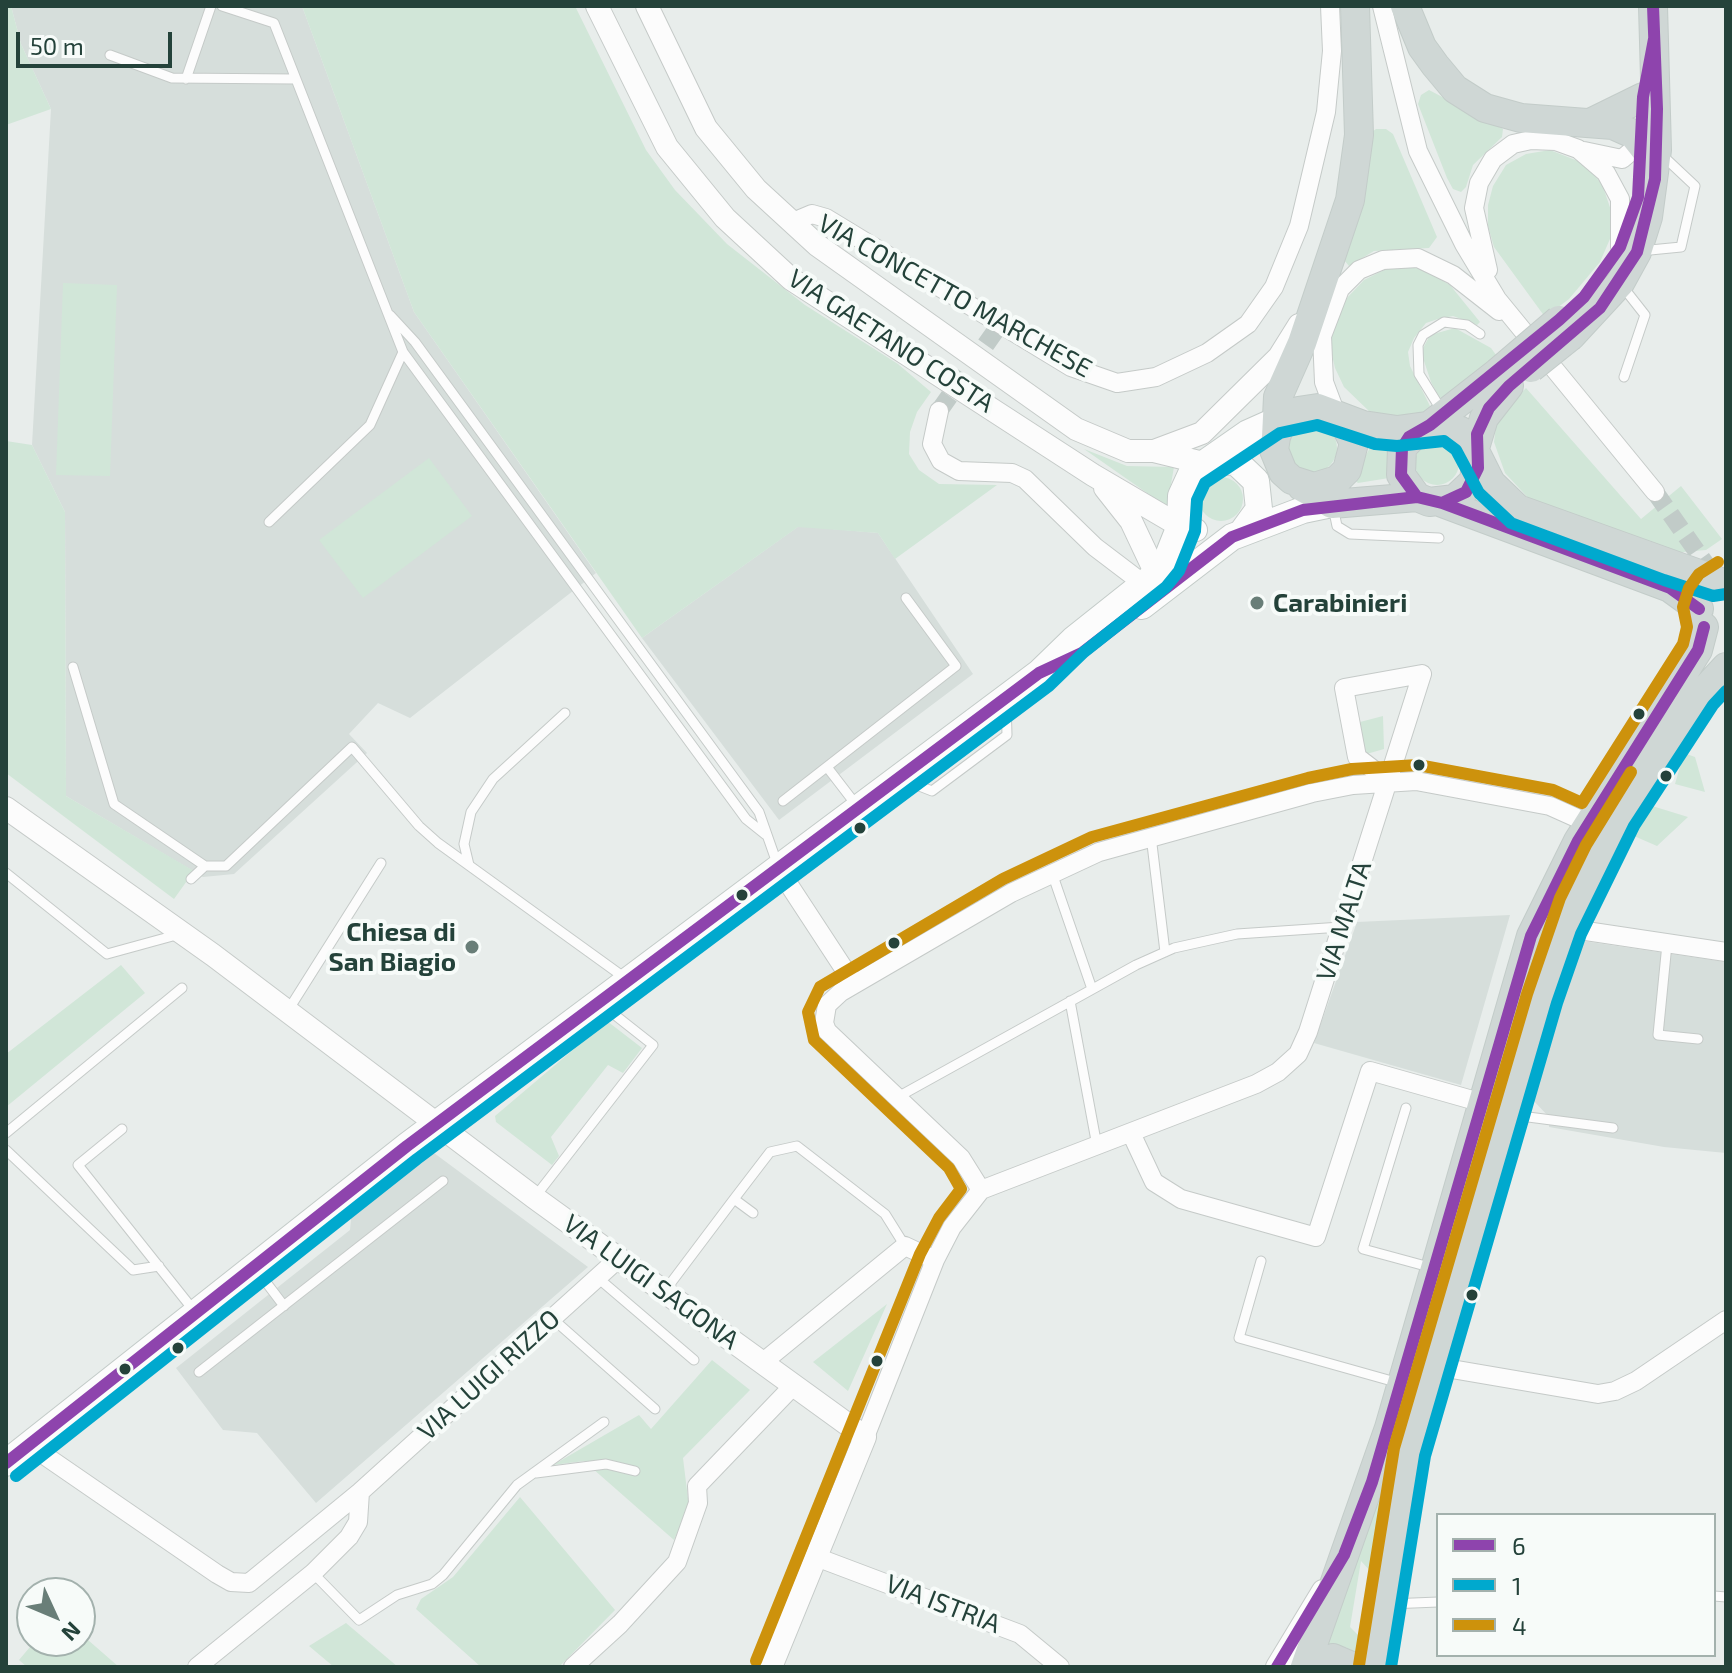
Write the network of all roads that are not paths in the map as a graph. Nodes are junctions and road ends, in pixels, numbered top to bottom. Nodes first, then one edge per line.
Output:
1 (211, 6) edge
2 (222, 6) edge
3 (597, 6) edge
4 (647, 6) edge
5 (1330, 6) edge
6 (1355, 6) edge
7 (1382, 6) edge
8 (1405, 6) edge
9 (1653, 6) edge
10 (1654, 39) junction
11 (110, 55) dead end
12 (186, 79) junction
13 (295, 79) junction
14 (1643, 97) junction
15 (1583, 136) junction
16 (1653, 146) junction
17 (793, 222) junction
18 (1629, 250) junction
19 (1620, 283) junction
20 (1318, 289) junction
21 (1497, 299) junction
22 (385, 309) junction
23 (1565, 328) junction
24 (1522, 331) junction
25 (1480, 334) dead end
26 (403, 352) junction
27 (1624, 377) dead end
28 (1503, 379) junction
29 (939, 411) tunnel mouth
30 (1339, 416) junction
31 (1283, 422) junction
32 (1431, 423) junction
33 (1154, 451) junction
34 (1476, 452) junction
35 (1206, 462) junction
36 (1093, 475) junction
37 (1655, 492) tunnel mouth
38 (1324, 496) junction
39 (1430, 500) junction
40 (269, 522) dead end
41 (1186, 522) junction
42 (1238, 534) junction
43 (1439, 538) dead end
44 (1724, 578) edge
45 (1150, 580) junction
46 (906, 598) dead end
47 (1710, 625) edge
48 (73, 667) dead end
49 (1726, 667) edge
50 (1039, 673) junction
51 (565, 713) dead end
52 (827, 767) junction
53 (1388, 781) junction
54 (783, 801) dead end
55 (6, 808) edge
56 (859, 808) junction
57 (1588, 823) junction
58 (766, 835) junction
59 (1151, 836) junction
60 (381, 863) dead end
61 (469, 865) junction
62 (205, 866) junction
63 (778, 868) junction
64 (6, 873) edge
65 (1052, 873) junction
66 (191, 879) dead end
67 (1342, 927) junction
68 (1566, 928) junction
69 (181, 934) junction
70 (1667, 944) junction
71 (1165, 952) junction
72 (1726, 952) edge
73 (628, 980) junction
74 (854, 984) junction
75 (182, 988) dead end
76 (1092, 989) junction
77 (1070, 1001) junction
78 (598, 1002) junction
79 (287, 1012) junction
80 (1698, 1039) dead end
81 (896, 1098) junction
82 (1406, 1108) dead end
83 (1496, 1109) junction
84 (438, 1125) junction
85 (1613, 1128) dead end
86 (122, 1129) dead end
87 (6, 1133) edge
88 (1131, 1133) junction
89 (1097, 1146) junction
90 (6, 1150) edge
91 (443, 1181) dead end
92 (981, 1190) junction
93 (535, 1198) junction
94 (734, 1199) junction
95 (753, 1213) dead end
96 (905, 1246) junction
97 (619, 1258) junction
98 (935, 1260) junction
99 (1261, 1261) dead end
100 (159, 1266) junction
101 (254, 1266) junction
102 (1436, 1269) junction
103 (598, 1278) junction
104 (664, 1292) junction
105 (284, 1306) junction
106 (1437, 1309) junction
107 (196, 1312) junction
108 (553, 1319) junction
109 (1726, 1320) edge
110 (694, 1360) dead end
111 (762, 1363) junction
112 (199, 1372) dead end
113 (1421, 1380) junction
114 (793, 1386) junction
115 (655, 1409) dead end
116 (604, 1422) dead end
117 (865, 1437) junction
118 (28, 1444) junction
119 (6, 1463) edge
120 (635, 1471) dead end
121 (533, 1473) junction
122 (360, 1492) junction
123 (1344, 1555) junction
124 (816, 1557) junction
125 (313, 1573) junction
126 (1436, 1602) edge
127 (1385, 1605) junction
128 (197, 1667) edge
129 (573, 1667) edge
130 (771, 1667) edge
131 (1060, 1667) edge
132 (1277, 1667) edge
133 (1308, 1667) edge
134 (1354, 1667) edge
135 (1375, 1667) edge

1 - 12 lane
2 - 13 lane
3 - 36 street, VIA GAETANO COSTA
4 - 17 street, VIA GAETANO COSTA
5 - 17 street, VIA CONCETTO MARCHESE
6 - 20 main road
7 - 21 street
8 - 15 main road
9 - 10 main road
10 - 14 main road
10 - 16 main road
11 - 12 lane
12 - 13 lane
13 - 22 lane
14 - 15 main road
14 - 16 main road
15 - 16 main road
15 - 18 street
15 - 21 street
16 - 18 main road
16 - 18 lane
17 - 33 street, VIA GAETANO COSTA
18 - 19 main road
18 - 23 main road
19 - 23 main road
19 - 27 lane
20 - 31 main road
20 - 33 street
21 - 24 street
22 - 26 lane
22 - 58 lane
23 - 28 main road, bridge
24 - 30 street
24 - 37 street
25 - 32 lane
26 - 40 lane
26 - 58 lane
28 - 32 main road
28 - 34 main road
29 - 45 street
30 - 31 main road
30 - 32 main road
30 - 38 main road
31 - 35 main road
31 - 38 main road
32 - 34 main road
32 - 39 main road
33 - 35 street, VIA GAETANO COSTA
34 - 39 main road
34 - 44 main road
35 - 41 main road
35 - 42 main road
36 - 41 street, VIA GAETANO COSTA
36 - 45 street
38 - 39 main road
38 - 42 main road
38 - 43 lane
39 - 47 main road
41 - 42 main road
41 - 45 main road
42 - 50 main road
44 - 47 main road
45 - 50 main road
46 - 52 lane
47 - 57 main road
48 - 62 lane
49 - 68 main road
50 - 56 main road
51 - 61 lane
52 - 54 lane
52 - 56 lane
53 - 53 street, VIA MALTA
53 - 57 street
53 - 59 street
53 - 67 street, VIA MALTA
55 - 69 street, VIA LUIGI SAGONA
56 - 63 main road
57 - 83 main road
58 - 63 lane
59 - 65 street
59 - 71 lane
60 - 79 lane
61 - 62 lane
61 - 73 lane
62 - 66 lane
63 - 73 main road
63 - 74 street
64 - 69 lane
65 - 74 street
65 - 76 lane
67 - 71 lane
67 - 88 street, VIA MALTA
68 - 70 street
68 - 83 main road
69 - 79 street, VIA LUIGI SAGONA
70 - 72 street
70 - 80 lane
71 - 76 lane
73 - 78 main road
74 - 81 street
75 - 87 lane
76 - 77 lane
77 - 81 lane
77 - 89 lane
78 - 84 main road
78 - 93 lane
79 - 84 street, VIA LUIGI SAGONA
81 - 92 street
82 - 102 lane
83 - 85 lane
83 - 88 street
83 - 102 main road
83 - 106 main road
84 - 93 street, VIA LUIGI SAGONA
84 - 101 main road
86 - 100 lane
88 - 89 street, VIA MALTA
89 - 92 street, VIA MALTA
90 - 100 lane
91 - 105 lane
92 - 98 street
93 - 97 street, VIA LUIGI SAGONA
94 - 95 lane
94 - 96 lane
94 - 104 lane
96 - 98 street
96 - 111 street
97 - 103 street, VIA LUIGI RIZZO
97 - 104 street, VIA LUIGI SAGONA
98 - 117 street
99 - 113 lane
100 - 107 lane
101 - 105 lane
101 - 107 main road
102 - 106 main road
103 - 108 street, VIA LUIGI RIZZO
103 - 110 lane
104 - 111 street, VIA LUIGI SAGONA
105 - 112 lane
106 - 113 main road
107 - 118 main road
108 - 115 lane
108 - 122 street, VIA LUIGI RIZZO
109 - 113 street
111 - 114 street, VIA LUIGI SAGONA
113 - 123 main road
113 - 127 main road
114 - 117 street, VIA LUIGI SAGONA
114 - 129 street
116 - 121 lane
117 - 124 street
118 - 119 main road
118 - 122 street, VIA LUIGI RIZZO
120 - 121 lane
121 - 125 lane
122 - 125 street
123 - 132 street
123 - 133 main road
124 - 130 street
124 - 131 street, VIA ISTRIA
125 - 128 street
126 - 127 lane
127 - 135 main road
133 - 134 main road

